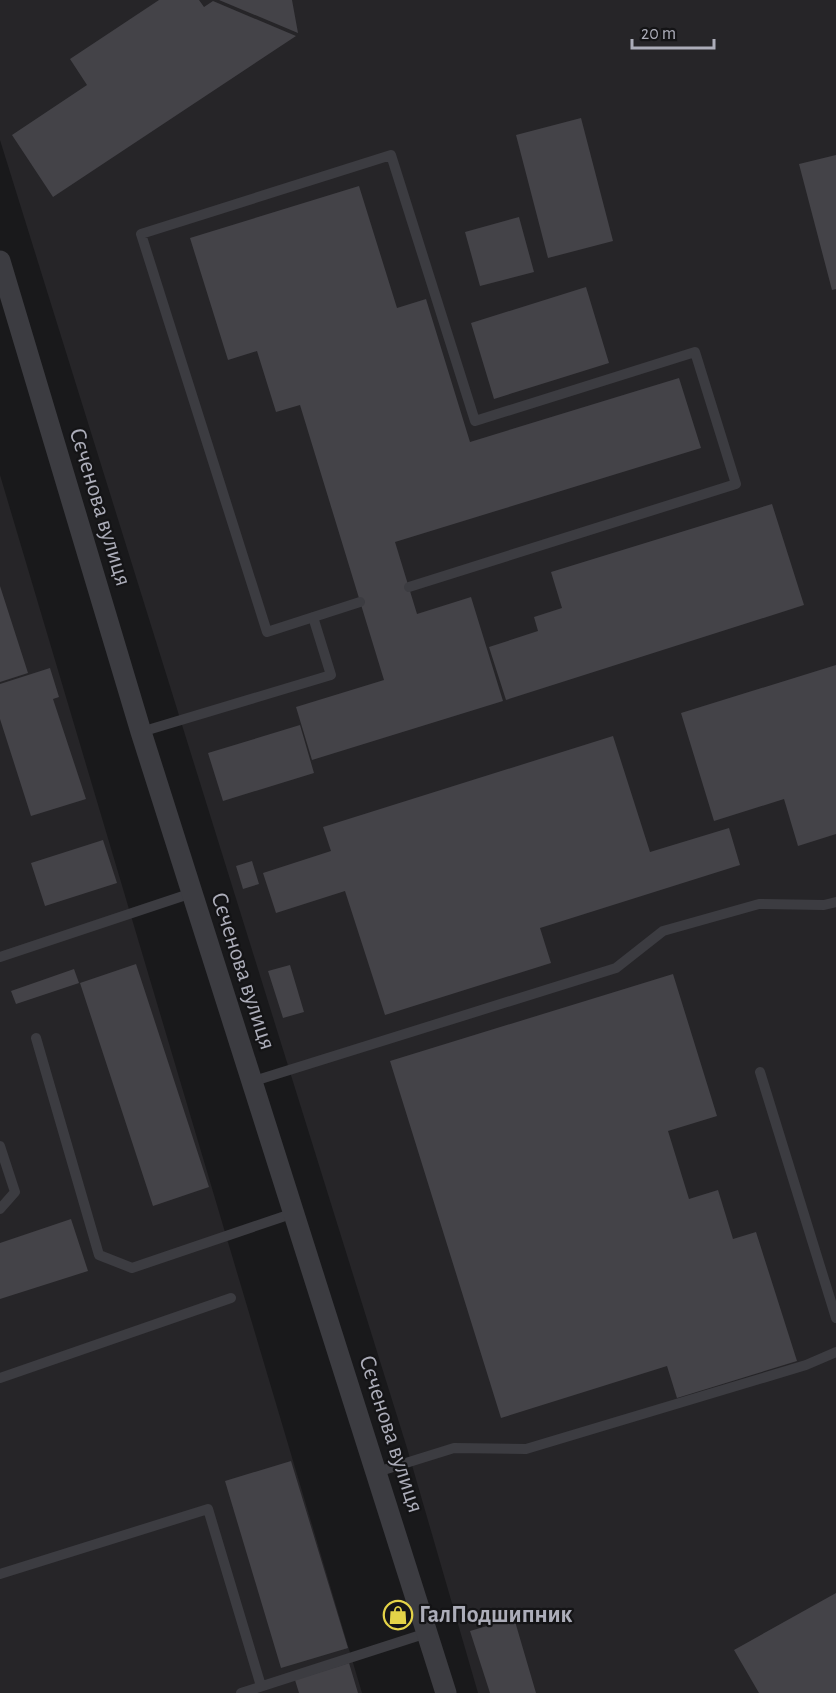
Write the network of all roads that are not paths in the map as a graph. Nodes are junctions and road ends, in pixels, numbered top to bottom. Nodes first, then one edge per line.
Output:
1 (0, 261) edge
2 (409, 587) dead end
3 (360, 602) dead end
4 (313, 617) junction
5 (141, 732) junction
6 (192, 893) junction
7 (836, 902) edge
8 (0, 957) edge
9 (36, 1038) dead end
10 (760, 1072) dead end
11 (251, 1082) junction
12 (0, 1146) edge
13 (0, 1209) edge
14 (294, 1213) junction
15 (231, 1298) dead end
16 (836, 1318) edge
17 (836, 1352) edge
18 (0, 1378) edge
19 (377, 1472) junction
20 (0, 1574) edge
21 (427, 1633) junction
22 (261, 1686) junction
23 (241, 1693) edge
24 (446, 1693) edge

1 - 5 street, Сєченова вулиця
2 - 4 lane
3 - 4 lane
4 - 5 lane
5 - 6 street, Сєченова вулиця
6 - 8 lane
6 - 11 street, Сєченова вулиця
7 - 11 lane
9 - 14 lane
10 - 16 lane
11 - 14 street, Сєченова вулиця
12 - 13 lane
14 - 19 street, Сєченова вулиця
15 - 18 lane
17 - 19 lane
19 - 21 street, Сєченова вулиця
20 - 22 lane
21 - 22 lane
21 - 24 street, Сєченова вулиця
22 - 23 lane

